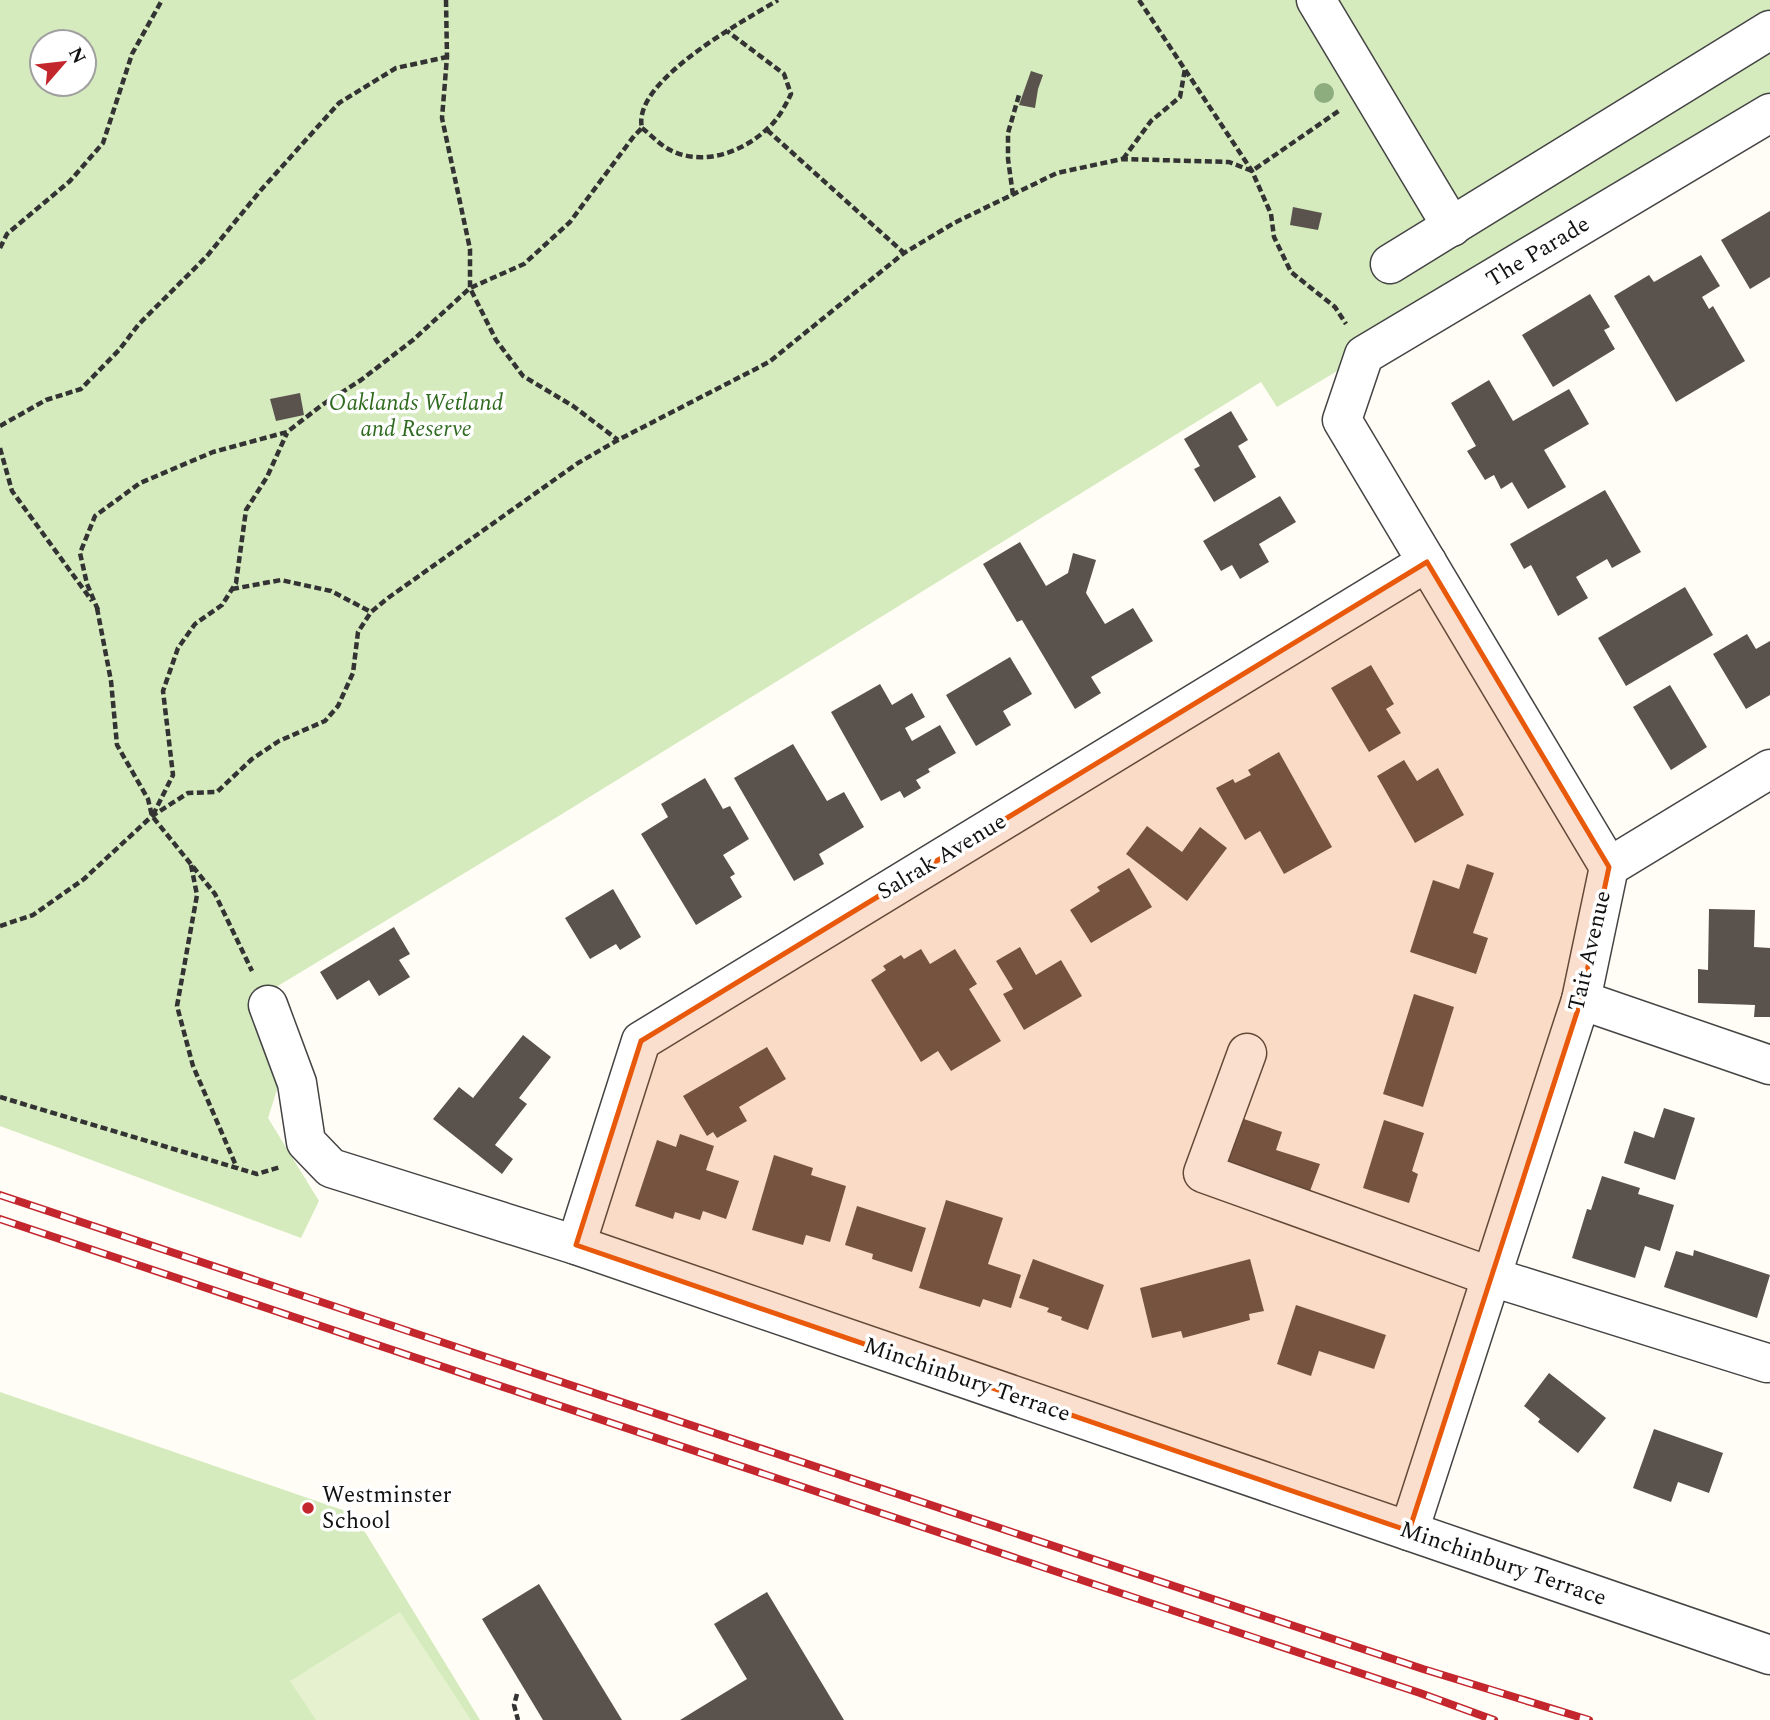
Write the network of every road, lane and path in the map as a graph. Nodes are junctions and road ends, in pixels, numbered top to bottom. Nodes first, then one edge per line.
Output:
1 (162, 0) edge
2 (446, 0) edge
3 (778, 0) edge
4 (1139, 0) edge
5 (1316, 0) edge
6 (1770, 30) edge
7 (727, 31) junction
8 (447, 57) junction
9 (1185, 69) junction
10 (1369, 89) junction
11 (1019, 95) dead end
12 (1770, 113) edge
13 (642, 128) junction
14 (767, 130) junction
15 (1122, 159) junction
16 (1252, 172) junction
17 (1013, 195) junction
18 (1452, 227) junction
19 (0, 248) edge
20 (904, 253) junction
21 (1390, 264) dead end
22 (470, 288) junction
23 (1364, 355) junction
24 (0, 426) edge
25 (287, 432) junction
26 (618, 440) junction
27 (0, 448) edge
28 (1427, 562) junction
29 (232, 589) junction
30 (98, 610) junction
31 (371, 612) junction
32 (1770, 769) edge
33 (152, 816) junction
34 (191, 864) junction
35 (1609, 867) junction
36 (0, 926) edge
37 (1581, 1000) junction
38 (268, 1005) joint
39 (1247, 1053) dead end
40 (1770, 1065) edge
41 (0, 1097) edge
42 (306, 1142) junction
43 (237, 1168) junction
44 (576, 1245) junction
45 (1492, 1277) junction
46 (1767, 1363) dead end
47 (1409, 1531) junction
48 (1770, 1655) edge
49 (517, 1694) dead end
50 (518, 1720) edge

1 - 19 path
2 - 8 path
3 - 7 path
4 - 9 path
5 - 10 street
6 - 18 street
7 - 13 path
7 - 14 path
8 - 22 path
8 - 24 path
9 - 15 path
9 - 16 path
10 - 16 path
10 - 18 street
11 - 17 path
12 - 23 street, The Parade
13 - 14 path
13 - 22 path
14 - 20 path
15 - 16 path
15 - 17 path
16 - 23 path
17 - 20 path
18 - 21 street
20 - 26 path
22 - 25 path
22 - 26 path
23 - 28 street, Tait Avenue
25 - 29 path
25 - 30 path
26 - 31 path
27 - 30 path
28 - 35 street, Tait Avenue
28 - 44 street, Salrak Avenue
29 - 31 path
29 - 33 path
30 - 33 path
31 - 33 path
32 - 35 street
33 - 34 path
33 - 36 path
34 - 38 path
34 - 43 path
35 - 37 street, Tait Avenue
37 - 40 street
37 - 45 street, Tait Avenue
38 - 42 street
39 - 45 street
41 - 43 path
42 - 43 path
42 - 44 street, Minchinbury Terrace
44 - 47 street, Minchinbury Terrace
45 - 46 street
45 - 47 street, Tait Avenue
47 - 48 street, Minchinbury Terrace
49 - 50 path

